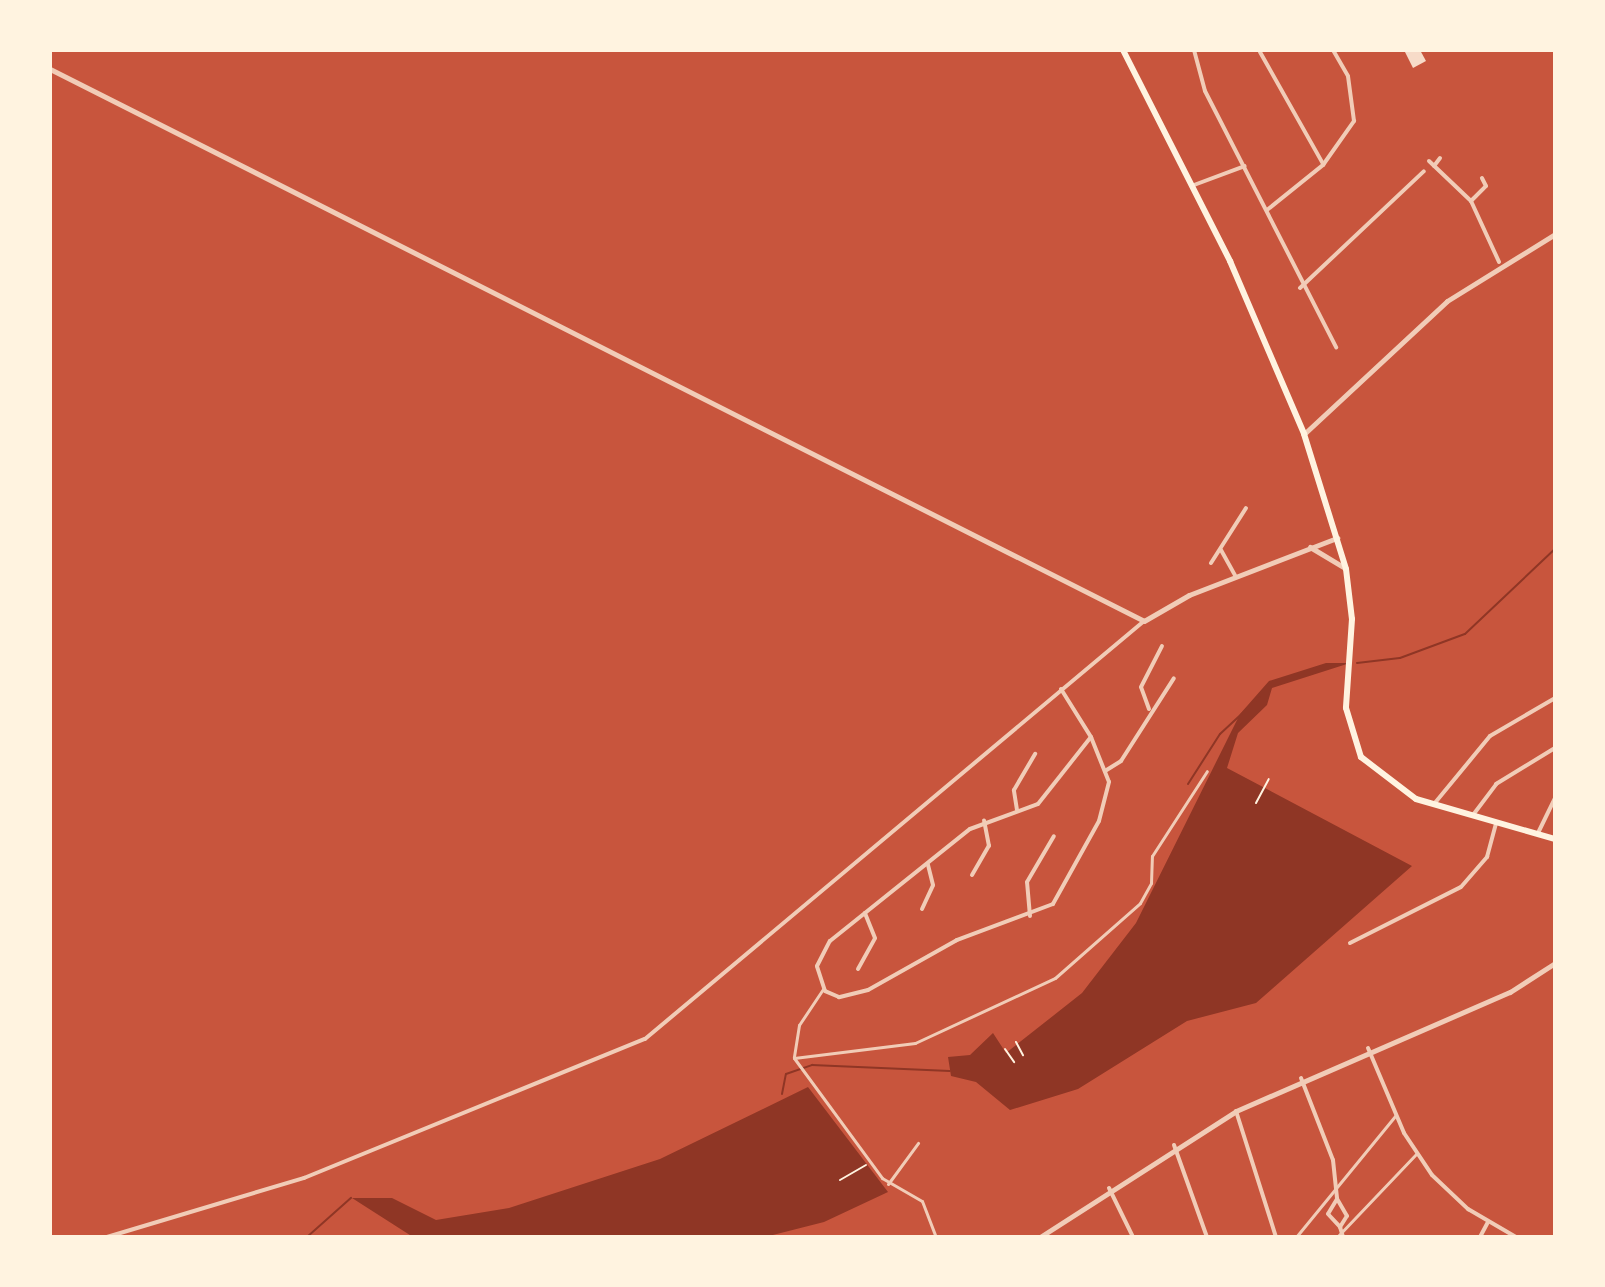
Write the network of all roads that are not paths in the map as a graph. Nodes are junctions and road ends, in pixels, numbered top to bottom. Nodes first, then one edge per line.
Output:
1 (1123, 50) edge
2 (1194, 50) edge
3 (1333, 50) edge
4 (1260, 52) edge
5 (50, 69) edge
6 (1440, 158) dead end
7 (1429, 161) dead end
8 (1323, 165) junction
9 (1245, 166) junction
10 (1434, 166) junction
11 (1424, 171) dead end
12 (1482, 178) dead end
13 (1194, 185) junction
14 (1471, 201) junction
15 (1266, 210) junction
16 (1555, 234) edge
17 (1499, 262) junction
18 (1300, 288) junction
19 (1336, 347) dead end
20 (1304, 434) junction
21 (1246, 508) dead end
22 (1338, 538) junction
23 (1310, 547) junction
24 (1220, 548) junction
25 (1211, 563) dead end
26 (1346, 569) junction
27 (1235, 575) junction
28 (1144, 621) junction
29 (1162, 646) dead end
30 (1174, 678) dead end
31 (1061, 689) junction
32 (1555, 698) edge
33 (1149, 709) junction
34 (1091, 737) junction
35 (1555, 748) edge
36 (1035, 754) dead end
37 (1105, 771) junction
38 (1207, 771) dead end
39 (1555, 798) edge
40 (1434, 804) junction
41 (1017, 810) junction
42 (1473, 815) junction
43 (984, 820) junction
44 (1496, 821) junction
45 (1538, 833) junction
46 (1054, 836) dead end
47 (1555, 839) edge
48 (928, 865) junction
49 (972, 875) dead end
50 (922, 909) dead end
51 (865, 913) junction
52 (1030, 916) junction
53 (1350, 943) dead end
54 (1555, 963) edge
55 (858, 969) dead end
56 (823, 988) junction
57 (1368, 1048) junction
58 (794, 1058) junction
59 (1301, 1078) junction
60 (1236, 1111) junction
61 (1396, 1115) junction
62 (918, 1143) dead end
63 (1174, 1145) junction
64 (1417, 1153) junction
65 (888, 1184) junction
66 (1337, 1187) junction
67 (1109, 1188) junction
68 (1337, 1199) junction
69 (1488, 1222) junction
70 (1049, 1234) edge
71 (1341, 1234) edge
72 (107, 1237) edge
73 (936, 1237) edge
74 (1040, 1237) edge
75 (1133, 1237) edge
76 (1207, 1237) edge
77 (1276, 1237) edge
78 (1296, 1237) edge
79 (1480, 1237) edge
80 (1516, 1237) edge

1 - 13 main road
2 - 9 street
3 - 8 street
4 - 8 street
5 - 28 street
6 - 10 street
7 - 10 street
8 - 15 street
9 - 13 street
9 - 15 street
10 - 14 street
11 - 18 street
12 - 14 street
13 - 20 main road
14 - 17 street
15 - 18 street
16 - 17 street
17 - 20 street
18 - 19 street
20 - 22 main road
21 - 24 street
22 - 23 street
22 - 26 main road
23 - 26 street
23 - 27 street
24 - 25 street
24 - 27 street
26 - 40 main road
27 - 28 street
28 - 31 street
29 - 33 street
30 - 33 street
31 - 34 street
31 - 72 street
32 - 40 street
33 - 37 street
34 - 37 street
34 - 41 street
35 - 42 street
36 - 41 street
37 - 52 street
38 - 58 street
39 - 45 street
40 - 42 main road
41 - 43 street
42 - 44 main road
43 - 48 street
43 - 49 street
44 - 45 main road
44 - 53 street
45 - 47 main road
46 - 52 street
48 - 50 street
48 - 51 street
51 - 55 street
51 - 56 street
52 - 56 street
54 - 57 street
56 - 58 street
57 - 59 street
57 - 61 street
58 - 65 street
59 - 60 street
59 - 66 street
60 - 63 street
60 - 77 street
61 - 64 street
61 - 66 street
62 - 65 street
63 - 67 street
63 - 76 street
64 - 69 street
64 - 71 street
65 - 73 street
66 - 68 street
66 - 78 street
67 - 70 street
67 - 75 street
68 - 71 street
68 - 71 street
69 - 79 street
69 - 80 street
70 - 74 street

